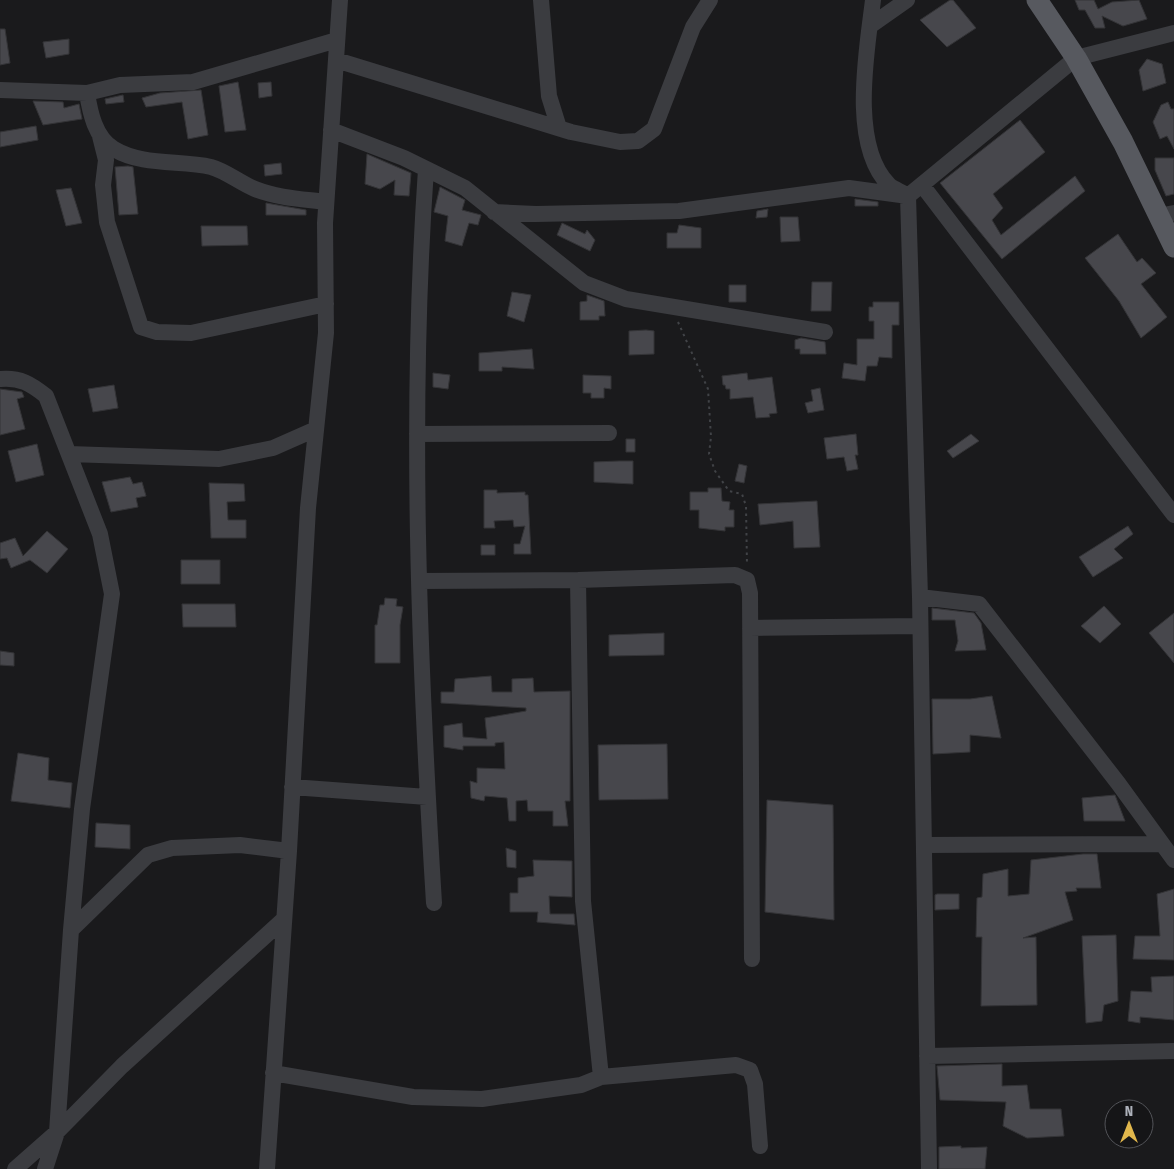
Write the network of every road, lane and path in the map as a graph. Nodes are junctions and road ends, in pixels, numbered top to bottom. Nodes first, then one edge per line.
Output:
1 (340, 0) edge
2 (541, 0) edge
3 (710, 0) edge
4 (873, 0) edge
5 (906, 0) edge
6 (1037, 0) edge
7 (870, 26) junction
8 (1174, 33) edge
9 (337, 40) junction
10 (1076, 58) junction
11 (336, 60) junction
12 (0, 90) edge
13 (86, 93) junction
14 (559, 128) junction
15 (331, 130) junction
16 (100, 136) junction
17 (426, 168) junction
18 (922, 185) junction
19 (908, 196) junction
20 (326, 202) junction
21 (494, 212) junction
22 (1166, 214) edge
23 (1174, 247) edge
24 (326, 304) junction
25 (670, 306) junction
26 (825, 332) dead end
27 (0, 379) edge
28 (316, 429) junction
29 (609, 433) dead end
30 (417, 434) junction
31 (69, 454) junction
32 (1174, 516) edge
33 (578, 580) junction
34 (747, 580) junction
35 (419, 581) junction
36 (920, 597) junction
37 (920, 626) junction
38 (750, 628) junction
39 (292, 787) junction
40 (428, 797) junction
41 (1162, 844) junction
42 (925, 845) junction
43 (289, 851) junction
44 (1174, 860) edge
45 (434, 903) dead end
46 (283, 920) junction
47 (71, 930) junction
48 (752, 959) dead end
49 (1174, 1051) edge
50 (927, 1056) junction
51 (273, 1072) junction
52 (601, 1077) junction
53 (57, 1132) junction
54 (760, 1146) dead end
55 (15, 1169) edge
56 (46, 1169) edge
57 (267, 1169) edge
58 (929, 1169) edge

1 - 9 street
2 - 14 street
3 - 14 street
4 - 7 street
5 - 7 street
6 - 10 main road
7 - 19 street
8 - 10 street
9 - 11 street
9 - 13 street
10 - 18 street
10 - 22 main road
11 - 14 street
11 - 15 street
12 - 13 street
13 - 16 street
15 - 17 street
15 - 20 street
16 - 20 street
16 - 24 street
17 - 21 street
17 - 30 street
18 - 19 street
18 - 32 street
19 - 21 street
19 - 36 street
20 - 24 street
21 - 25 street
22 - 23 main road
24 - 28 street
25 - 26 street
25 - 34 path
27 - 31 street
28 - 31 street
28 - 39 street
29 - 30 street
30 - 35 street
31 - 47 street
33 - 34 street
33 - 35 street
33 - 52 street
34 - 38 street
35 - 40 street
36 - 37 street
36 - 41 street
37 - 38 street
37 - 42 street
38 - 48 street
39 - 40 street
39 - 43 street
40 - 45 street
41 - 42 street
41 - 44 street
42 - 50 street
43 - 46 street
43 - 47 street
46 - 51 street
46 - 53 street
47 - 53 street
49 - 50 street
50 - 58 street
51 - 52 street
51 - 57 street
52 - 54 street
53 - 55 street
53 - 56 street

